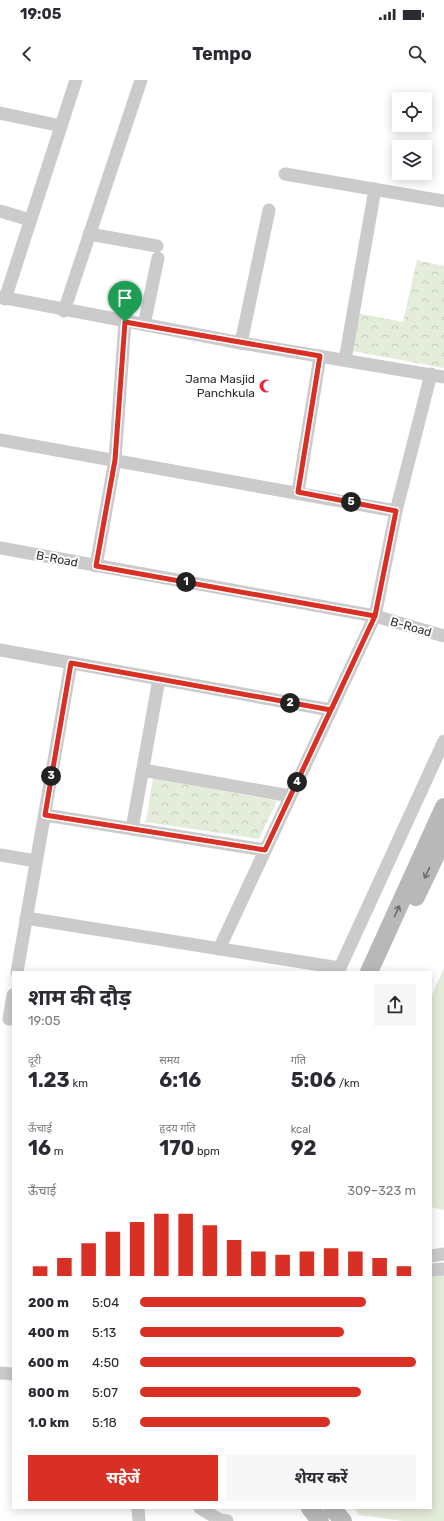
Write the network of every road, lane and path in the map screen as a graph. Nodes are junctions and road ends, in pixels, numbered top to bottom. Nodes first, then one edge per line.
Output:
1 (76, 80) edge
2 (141, 80) edge
3 (0, 113) edge
4 (61, 126) junction
5 (285, 174) dead end
6 (375, 189) junction
7 (444, 201) edge
8 (269, 210) dead end
9 (0, 211) edge
10 (30, 220) junction
11 (89, 234) junction
12 (3, 298) edge
13 (64, 311) junction
14 (125, 322) junction
15 (144, 325) junction
16 (241, 343) junction
17 (320, 356) junction
18 (345, 360) junction
19 (431, 374) junction
20 (444, 377) edge
21 (0, 440) edge
22 (115, 460) junction
23 (298, 492) junction
24 (396, 511) junction
25 (0, 548) edge
26 (96, 566) junction
27 (375, 616) junction
28 (444, 636) edge
29 (0, 650) edge
30 (71, 663) junction
31 (160, 679) junction
32 (331, 710) junction
33 (444, 741) edge
34 (143, 770) junction
35 (290, 796) junction
36 (444, 807) edge
37 (45, 815) junction
38 (132, 829) junction
39 (444, 838) edge
40 (265, 850) junction
41 (0, 855) edge
42 (36, 862) junction
43 (26, 918) junction
44 (219, 949) junction
45 (339, 970) edge
46 (17, 971) edge
47 (369, 971) edge
48 (381, 971) edge
49 (12, 999) edge
50 (7, 1019) edge
51 (444, 1254) edge
52 (432, 1256) edge
53 (444, 1269) edge
54 (432, 1270) edge
55 (0, 1373) edge
56 (12, 1374) edge
57 (138, 1509) edge
58 (202, 1509) edge
59 (333, 1509) edge
60 (223, 1518) edge
61 (139, 1521) edge
62 (343, 1521) edge

1 - 4 street
2 - 11 street
3 - 4 street
4 - 10 street
5 - 6 street
6 - 7 street
6 - 18 street
8 - 16 street
9 - 10 street
10 - 12 street
11 - 13 street
11 - 15 street
12 - 13 street
13 - 14 street
14 - 15 street
14 - 22 street
15 - 16 street
16 - 17 street
17 - 18 street
17 - 23 street
18 - 19 street
19 - 20 street
19 - 24 street
21 - 22 street
22 - 23 street
22 - 26 street
23 - 24 street
24 - 27 street
25 - 26 street, B-Road
26 - 27 street, B-Road
27 - 28 street, B-Road
27 - 32 street
29 - 30 street
30 - 31 street
30 - 37 street
31 - 32 street
31 - 34 street
32 - 35 street
33 - 45 street
34 - 35 street
34 - 38 street
35 - 40 street
47 -> 36 street
37 - 38 street
37 - 42 street
38 - 40 street
39 -> 48 street
40 - 44 street
41 - 42 street
42 - 43 street
43 - 44 street
43 - 46 street
44 - 45 street
49 - 50 street
51 - 52 street
53 - 54 street
55 - 56 street
57 - 61 street
58 - 60 street
59 - 62 street

